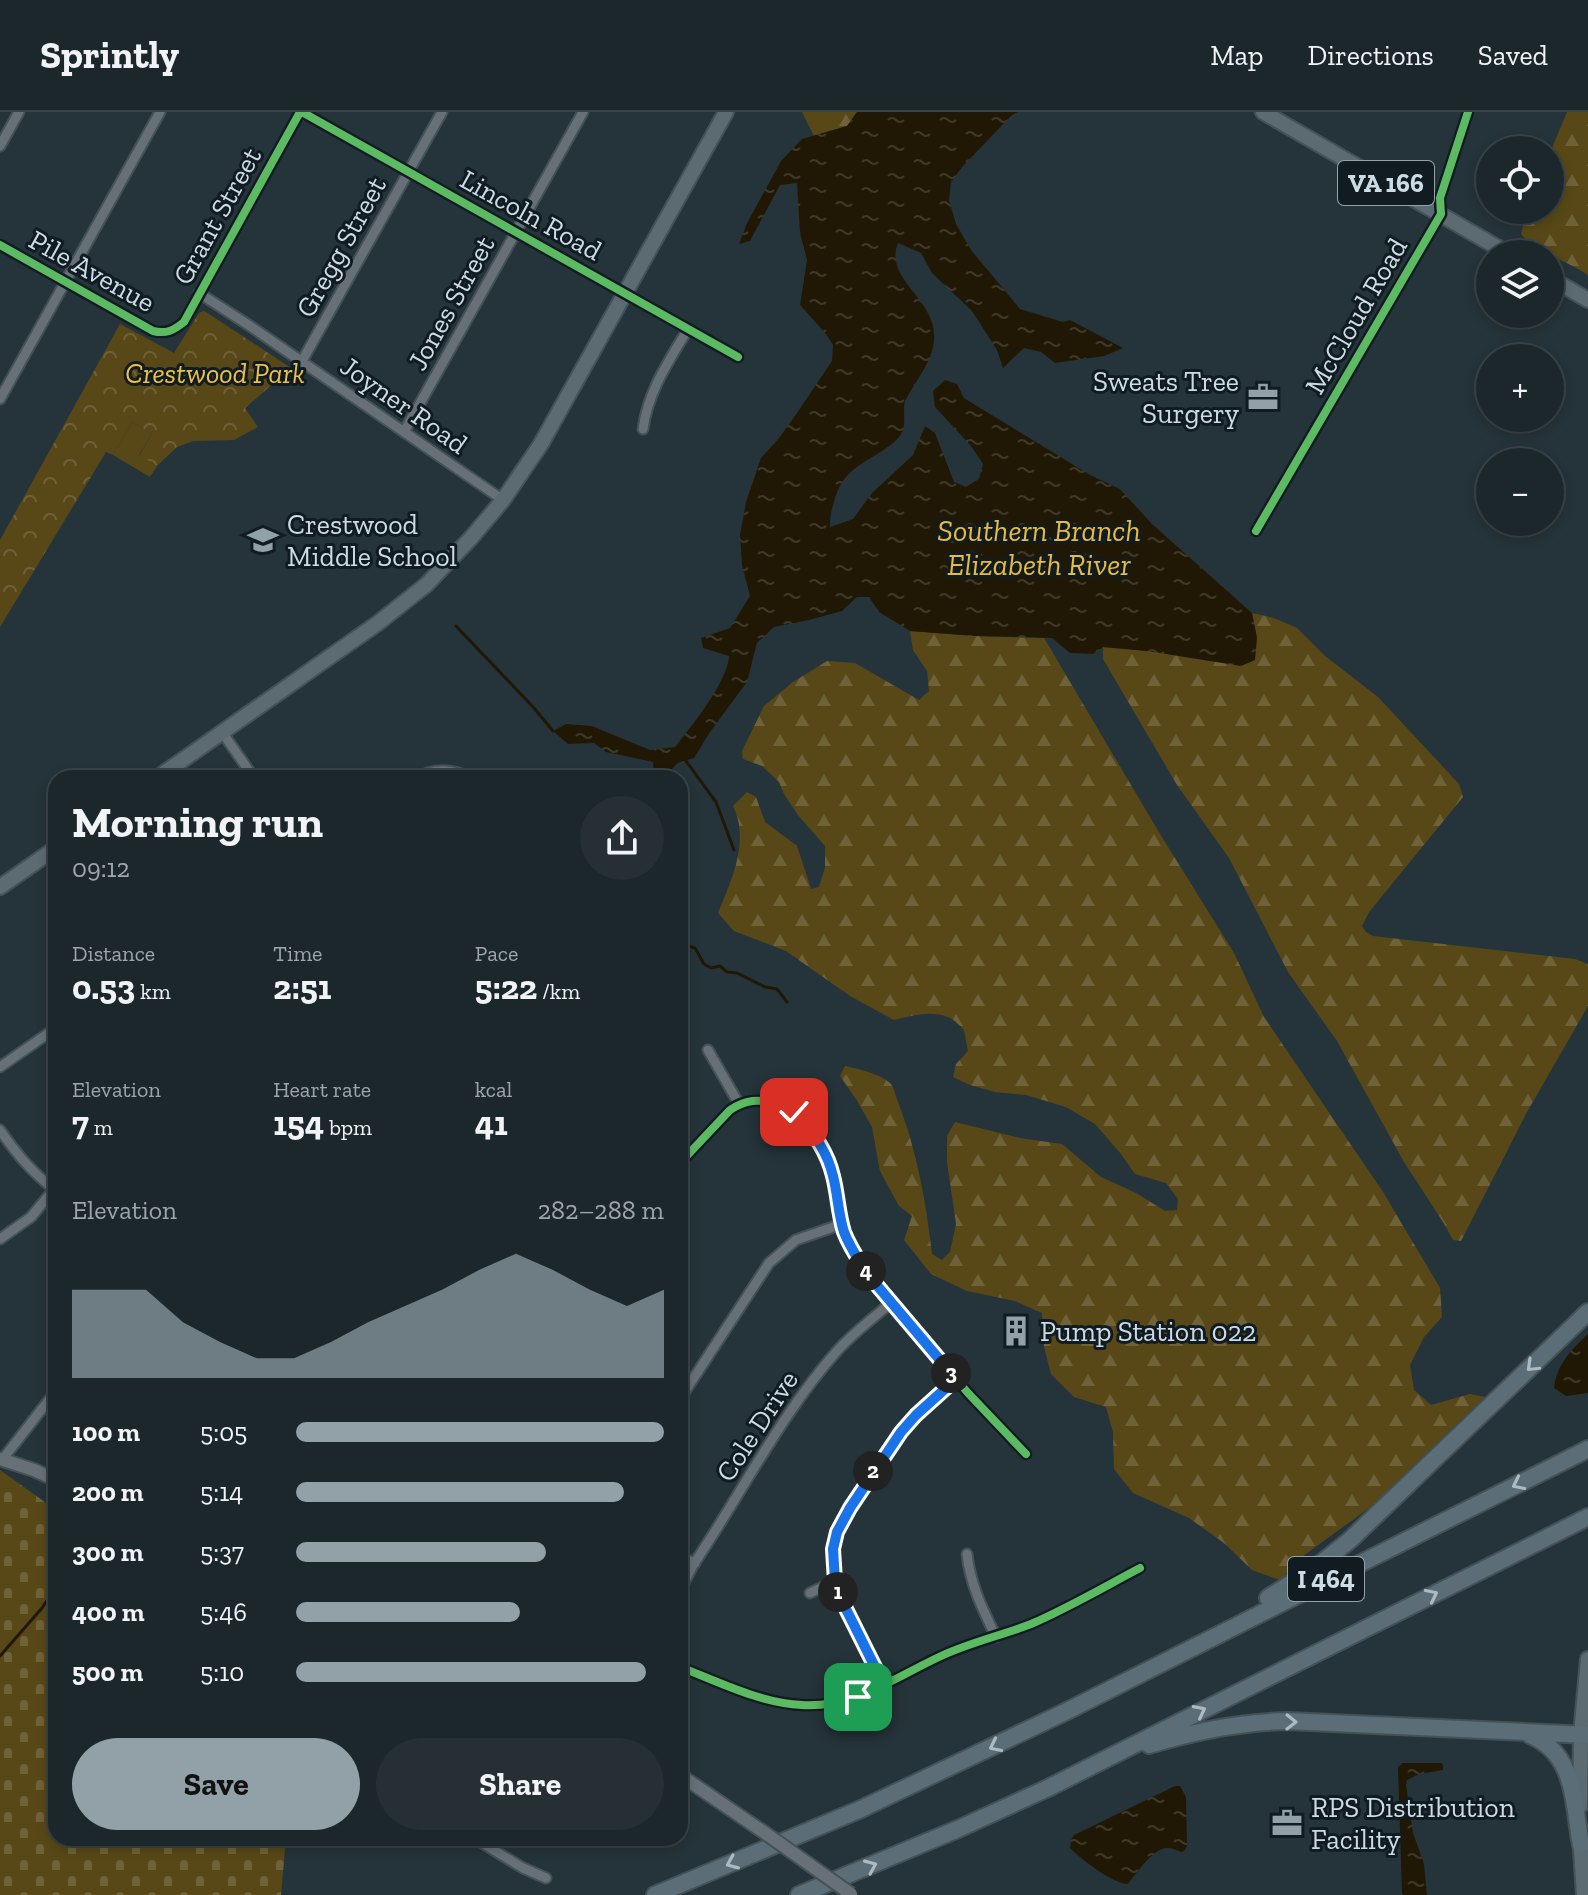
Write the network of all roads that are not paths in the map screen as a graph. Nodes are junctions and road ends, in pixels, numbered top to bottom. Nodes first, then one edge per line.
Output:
1 (19, 112) edge
2 (160, 112) edge
3 (301, 112) edge
4 (442, 112) edge
5 (583, 112) edge
6 (726, 112) edge
7 (1263, 112) edge
8 (1468, 112) edge
9 (0, 146) edge
10 (408, 171) junction
11 (1441, 214) junction
12 (515, 232) junction
13 (1485, 240) edge
14 (0, 245) edge
15 (65, 282) junction
16 (1564, 286) edge
17 (199, 293) junction
18 (625, 293) junction
19 (1588, 300) edge
20 (688, 329) junction
21 (165, 333) joint
22 (738, 357) dead end
23 (302, 361) junction
24 (0, 399) edge
25 (643, 429) dead end
26 (404, 432) junction
27 (503, 500) junction
28 (1256, 531) dead end
29 (222, 732) junction
30 (168, 770) edge
31 (248, 770) edge
32 (48, 854) edge
33 (0, 887) edge
34 (48, 1034) edge
35 (708, 1050) dead end
36 (0, 1067) edge
37 (739, 1104) junction
38 (0, 1130) edge
39 (688, 1155) edge
40 (48, 1184) edge
41 (48, 1197) edge
42 (842, 1224) junction
43 (0, 1239) edge
44 (892, 1302) junction
45 (1588, 1312) edge
46 (956, 1379) junction
47 (690, 1383) joint
48 (688, 1386) edge
49 (48, 1401) edge
50 (1588, 1449) edge
51 (1026, 1454) dead end
52 (1, 1459) edge
53 (48, 1476) edge
54 (1588, 1517) edge
55 (967, 1554) dead end
56 (688, 1560) edge
57 (695, 1563) junction
58 (1140, 1568) dead end
59 (688, 1576) edge
60 (835, 1581) junction
61 (810, 1593) dead end
62 (996, 1637) junction
63 (1588, 1659) edge
64 (688, 1670) edge
65 (884, 1685) junction
66 (1065, 1712) junction
67 (1521, 1732) junction
68 (1584, 1735) edge
69 (1105, 1759) junction
70 (688, 1780) edge
71 (1581, 1845) junction
72 (487, 1846) edge
73 (546, 1878) dead end
74 (655, 1895) edge
75 (799, 1895) edge
76 (851, 1895) edge
77 (1584, 1895) edge

1 - 9 street
2 - 15 street
3 - 10 street, Lincoln Road
3 - 17 street, Grant Street
4 - 10 street, Gregg Street
5 - 12 street, Jones Street
6 - 18 main road
7 - 11 main road, VA 166
8 - 11 street, McCloud Road
10 - 12 street, Lincoln Road
10 - 23 street, Gregg Street
11 - 13 main road, VA 166
11 - 28 street, McCloud Road
12 - 18 street, Lincoln Road
12 - 26 street, Jones Street
14 - 15 street, Pile Avenue
15 - 21 street, Pile Avenue
15 - 24 street
16 - 19 main road
17 - 21 street, Grant Street
17 - 23 street, Joyner Road
18 - 20 street, Lincoln Road
18 - 27 main road
20 - 22 street, Lincoln Road
20 - 25 street
23 - 26 street, Joyner Road
26 - 27 street, Joyner Road
27 - 29 main road
29 - 30 main road
29 - 31 street
32 - 33 main road
34 - 36 street
35 - 37 street
37 - 39 street
37 - 42 street
38 - 40 street
41 - 43 street
42 - 44 street
42 - 47 street
44 - 46 street
44 - 57 street, Cole Drive
45 -> 66 highway
46 - 51 street
46 - 60 street
47 - 48 street
49 - 52 street
50 -> 66 highway, I 464
52 - 53 main road
69 -> 54 highway, I 464
55 - 62 street
56 - 57 street
57 - 59 street, Cole Drive
58 - 62 street
60 - 61 street
60 - 65 street
62 - 65 street
63 - 68 main road
64 - 65 street
66 -> 74 highway, I 464
67 - 68 highway
69 -> 67 highway
67 - 71 highway
68 - 71 main road
75 -> 69 highway, I 464
70 - 76 main road, bridge
71 - 77 main road
72 - 73 street

